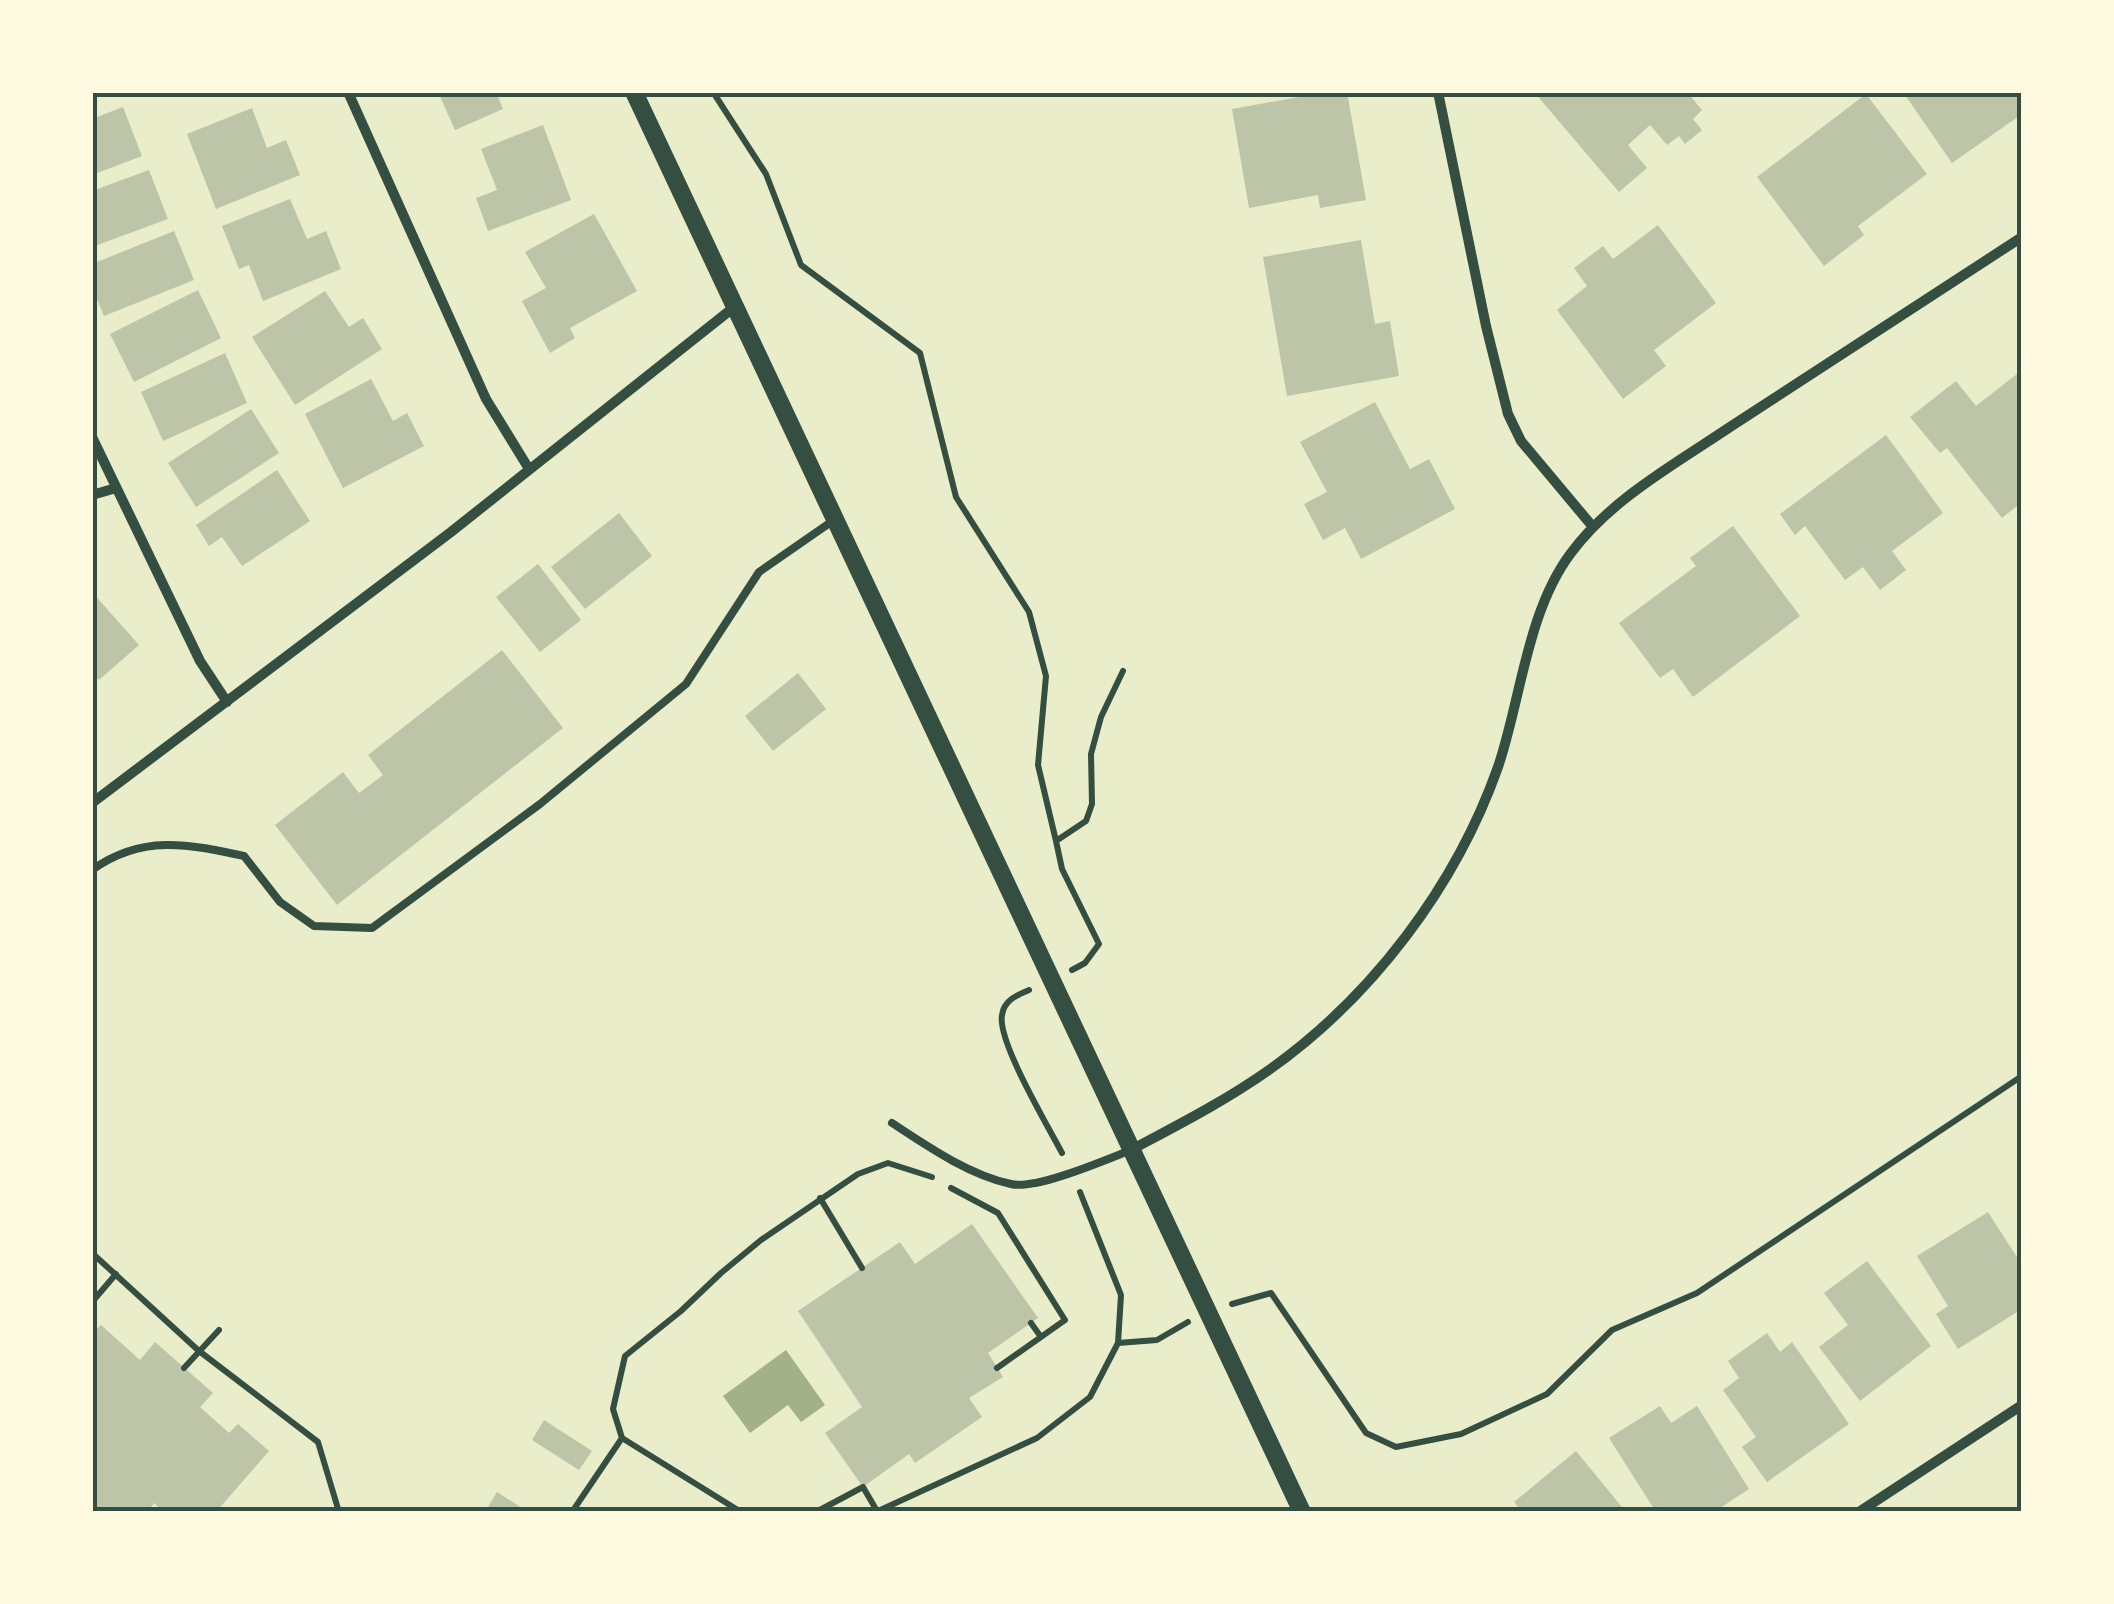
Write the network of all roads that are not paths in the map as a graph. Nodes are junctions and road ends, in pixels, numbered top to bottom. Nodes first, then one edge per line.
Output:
1 (348, 92) edge
2 (634, 92) edge
3 (1438, 92) edge
4 (2022, 236) edge
5 (733, 308) junction
6 (92, 438) edge
7 (529, 470) junction
8 (116, 488) junction
9 (92, 495) edge
10 (834, 520) junction
11 (1593, 528) junction
12 (227, 702) junction
13 (92, 803) edge
14 (92, 870) edge
15 (892, 1123) dead end
16 (1131, 1150) junction
17 (2022, 1405) edge
18 (1302, 1512) edge
19 (1859, 1512) edge

1 - 7 street
2 - 5 street
3 - 11 street
4 - 11 street
5 - 7 street
5 - 10 street
6 - 8 street
7 - 12 street
8 - 9 street
8 - 12 street
10 - 14 lane
10 - 16 street
11 - 16 street
12 - 13 street
15 - 16 lane
16 - 18 street
17 - 19 street

